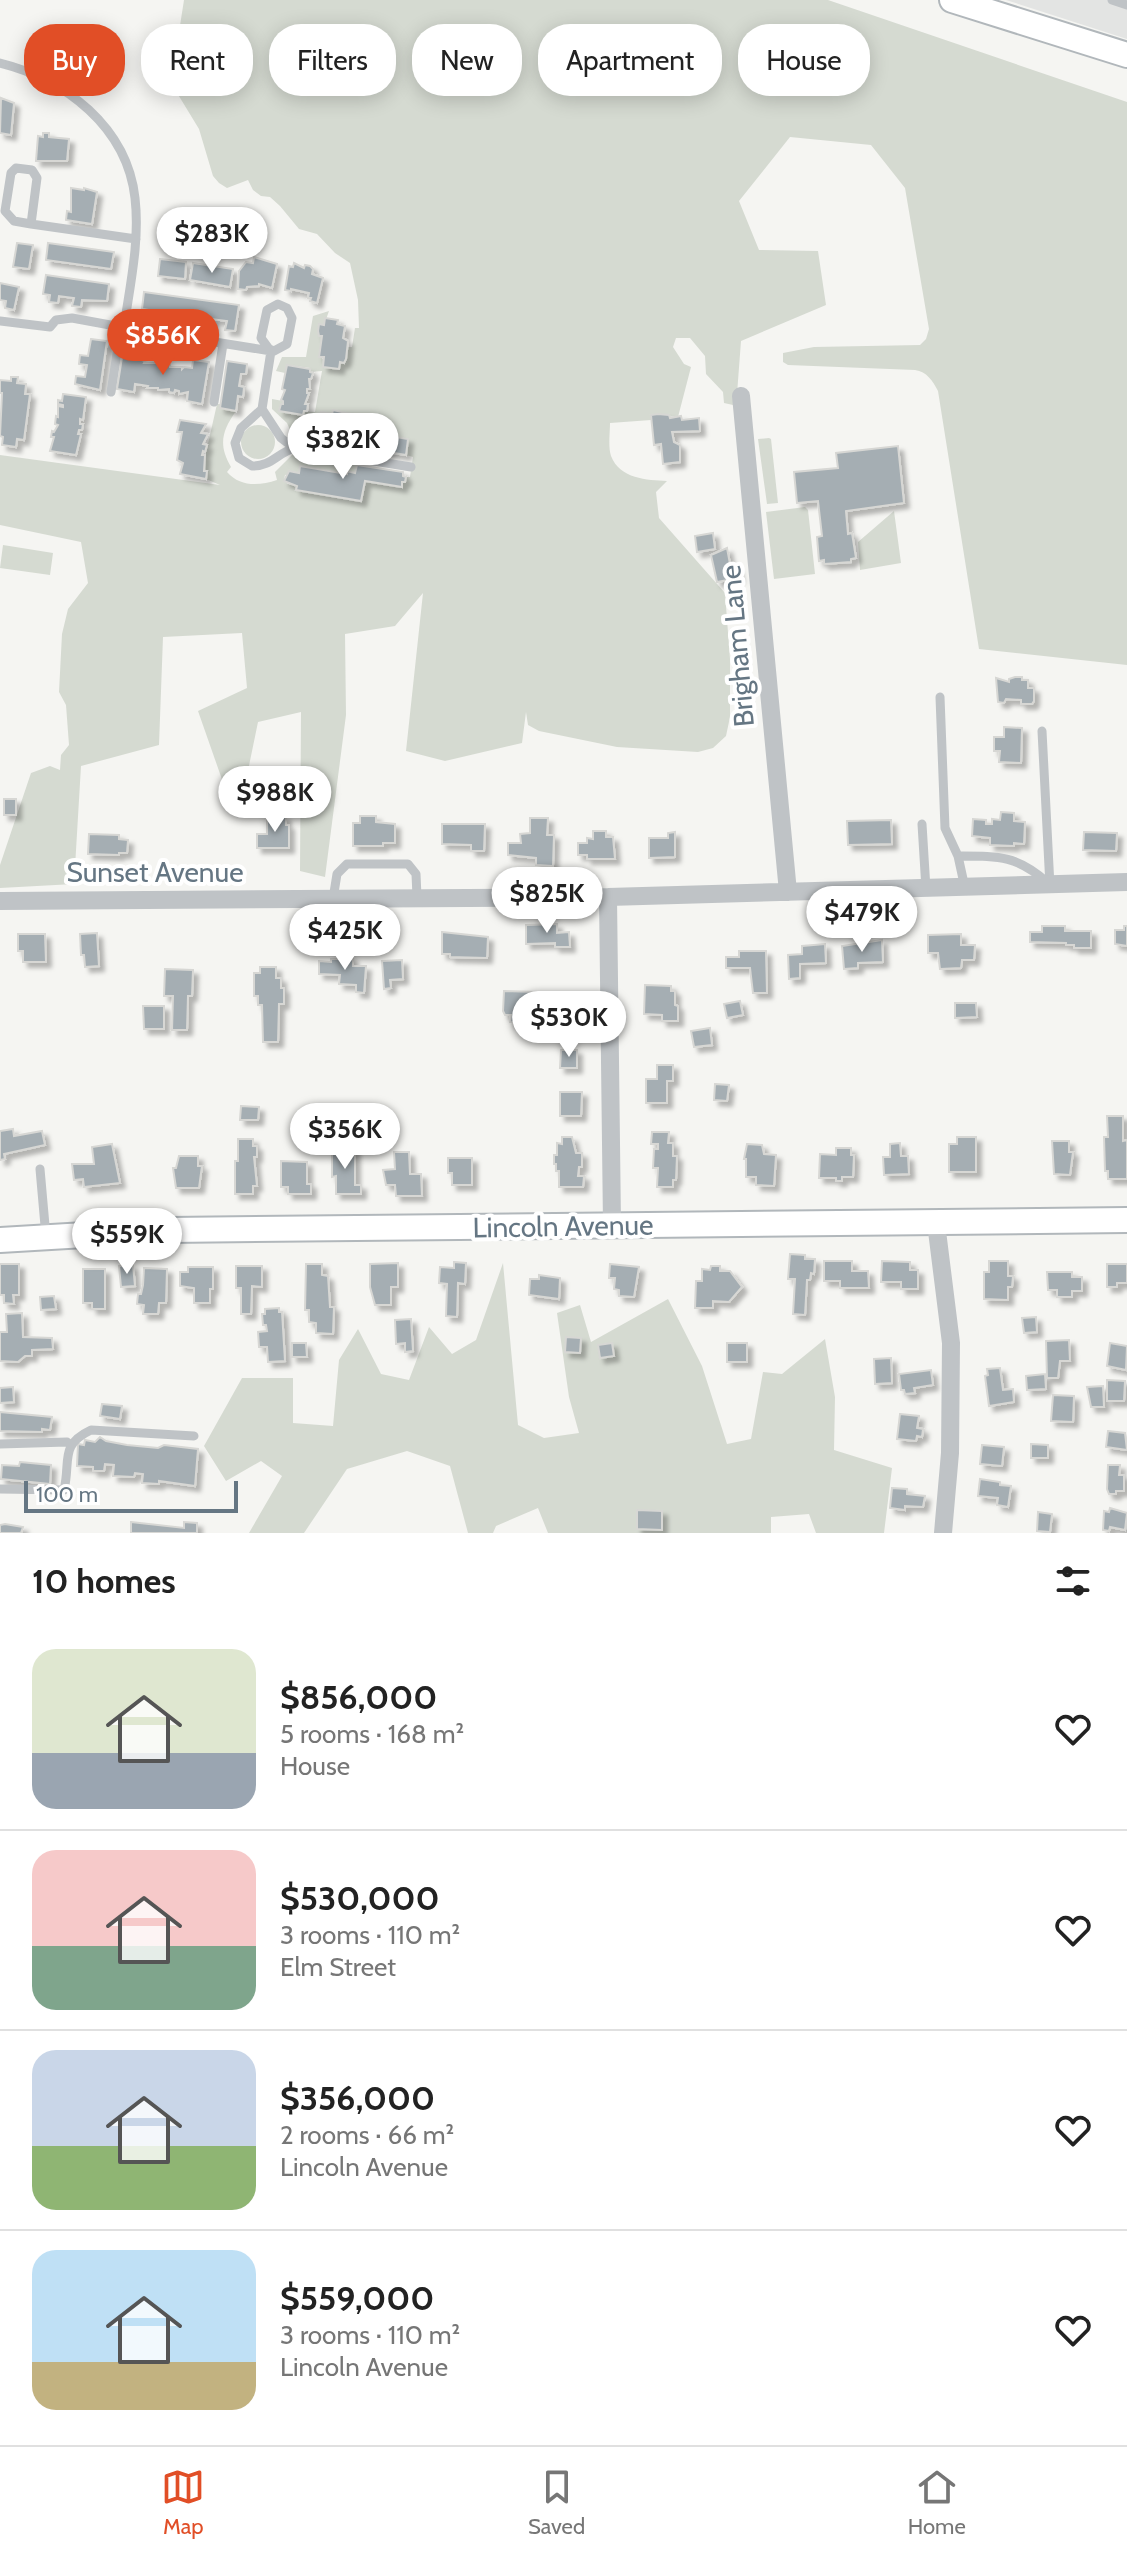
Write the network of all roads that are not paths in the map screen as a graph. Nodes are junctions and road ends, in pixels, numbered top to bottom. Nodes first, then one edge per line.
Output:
1 (952, 0) edge
2 (1112, 0) edge
3 (1127, 5) edge
4 (1127, 55) edge
5 (0, 63) edge
6 (31, 224) junction
7 (136, 239) junction
8 (0, 321) edge
9 (122, 327) junction
10 (223, 344) junction
11 (271, 351) junction
12 (111, 392) dead end
13 (741, 396) dead end
14 (214, 402) dead end
15 (262, 409) junction
16 (294, 448) junction
17 (411, 467) dead end
18 (940, 697) dead end
19 (1042, 731) dead end
20 (922, 824) dead end
21 (958, 856) junction
22 (1127, 882) edge
23 (1050, 886) junction
24 (965, 888) junction
25 (926, 889) junction
26 (788, 892) junction
27 (417, 897) junction
28 (608, 897) junction
29 (333, 899) junction
30 (0, 901) edge
31 (40, 1169) dead end
32 (1127, 1220) edge
33 (936, 1223) junction
34 (612, 1225) junction
35 (46, 1237) junction
36 (0, 1240) edge
37 (194, 1436) dead end
38 (67, 1442) dead end
39 (0, 1444) edge
40 (0, 1489) edge
41 (943, 1533) edge

1 - 4 street
2 - 3 lane
5 - 7 lane
6 - 6 lane
6 - 7 lane
7 - 9 lane
8 - 9 lane
9 - 10 lane
9 - 12 lane
10 - 11 lane
10 - 14 lane
11 - 11 lane
11 - 15 lane
13 - 26 street, Brigham Lane
15 - 16 lane
15 - 16 lane
16 - 17 lane
18 - 21 lane
19 - 23 lane
20 - 25 lane
21 - 23 lane
21 - 24 lane
22 - 23 street, Sunset Avenue
23 - 24 street, Sunset Avenue
24 - 25 street, Sunset Avenue
25 - 26 street, Sunset Avenue
26 - 28 street, Sunset Avenue
27 - 28 street, Sunset Avenue
27 - 29 street, Sunset Avenue
27 - 29 lane
28 - 34 street
29 - 30 street, Sunset Avenue
31 - 35 lane
32 - 33 street, Lincoln Avenue
33 - 34 street, Lincoln Avenue
33 - 41 street
34 - 35 street, Lincoln Avenue
35 - 36 street, Lincoln Avenue
37 - 40 lane
38 - 39 lane

